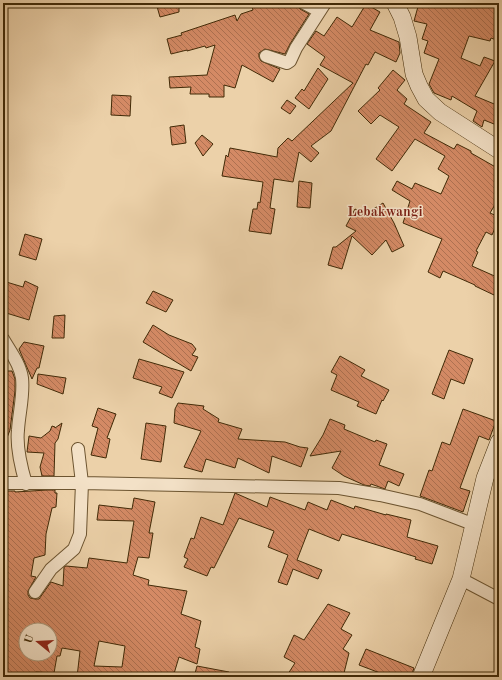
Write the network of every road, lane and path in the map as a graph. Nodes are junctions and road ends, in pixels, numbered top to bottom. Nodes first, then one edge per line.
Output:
1 (304, 3) edge
2 (395, 3) edge
3 (322, 7) edge
4 (266, 56) dead end
5 (499, 150) edge
6 (3, 339) edge
7 (499, 442) edge
8 (78, 448) dead end
9 (3, 483) edge
10 (82, 483) junction
11 (26, 484) junction
12 (475, 525) junction
13 (470, 585) junction
14 (35, 592) dead end
15 (499, 600) edge
16 (422, 677) edge

1 - 3 street
2 - 5 street
3 - 4 street
6 - 11 street
7 - 12 street
8 - 10 street
9 - 11 street
10 - 11 street
10 - 12 street
10 - 14 street
12 - 13 street
13 - 15 street
13 - 16 street

